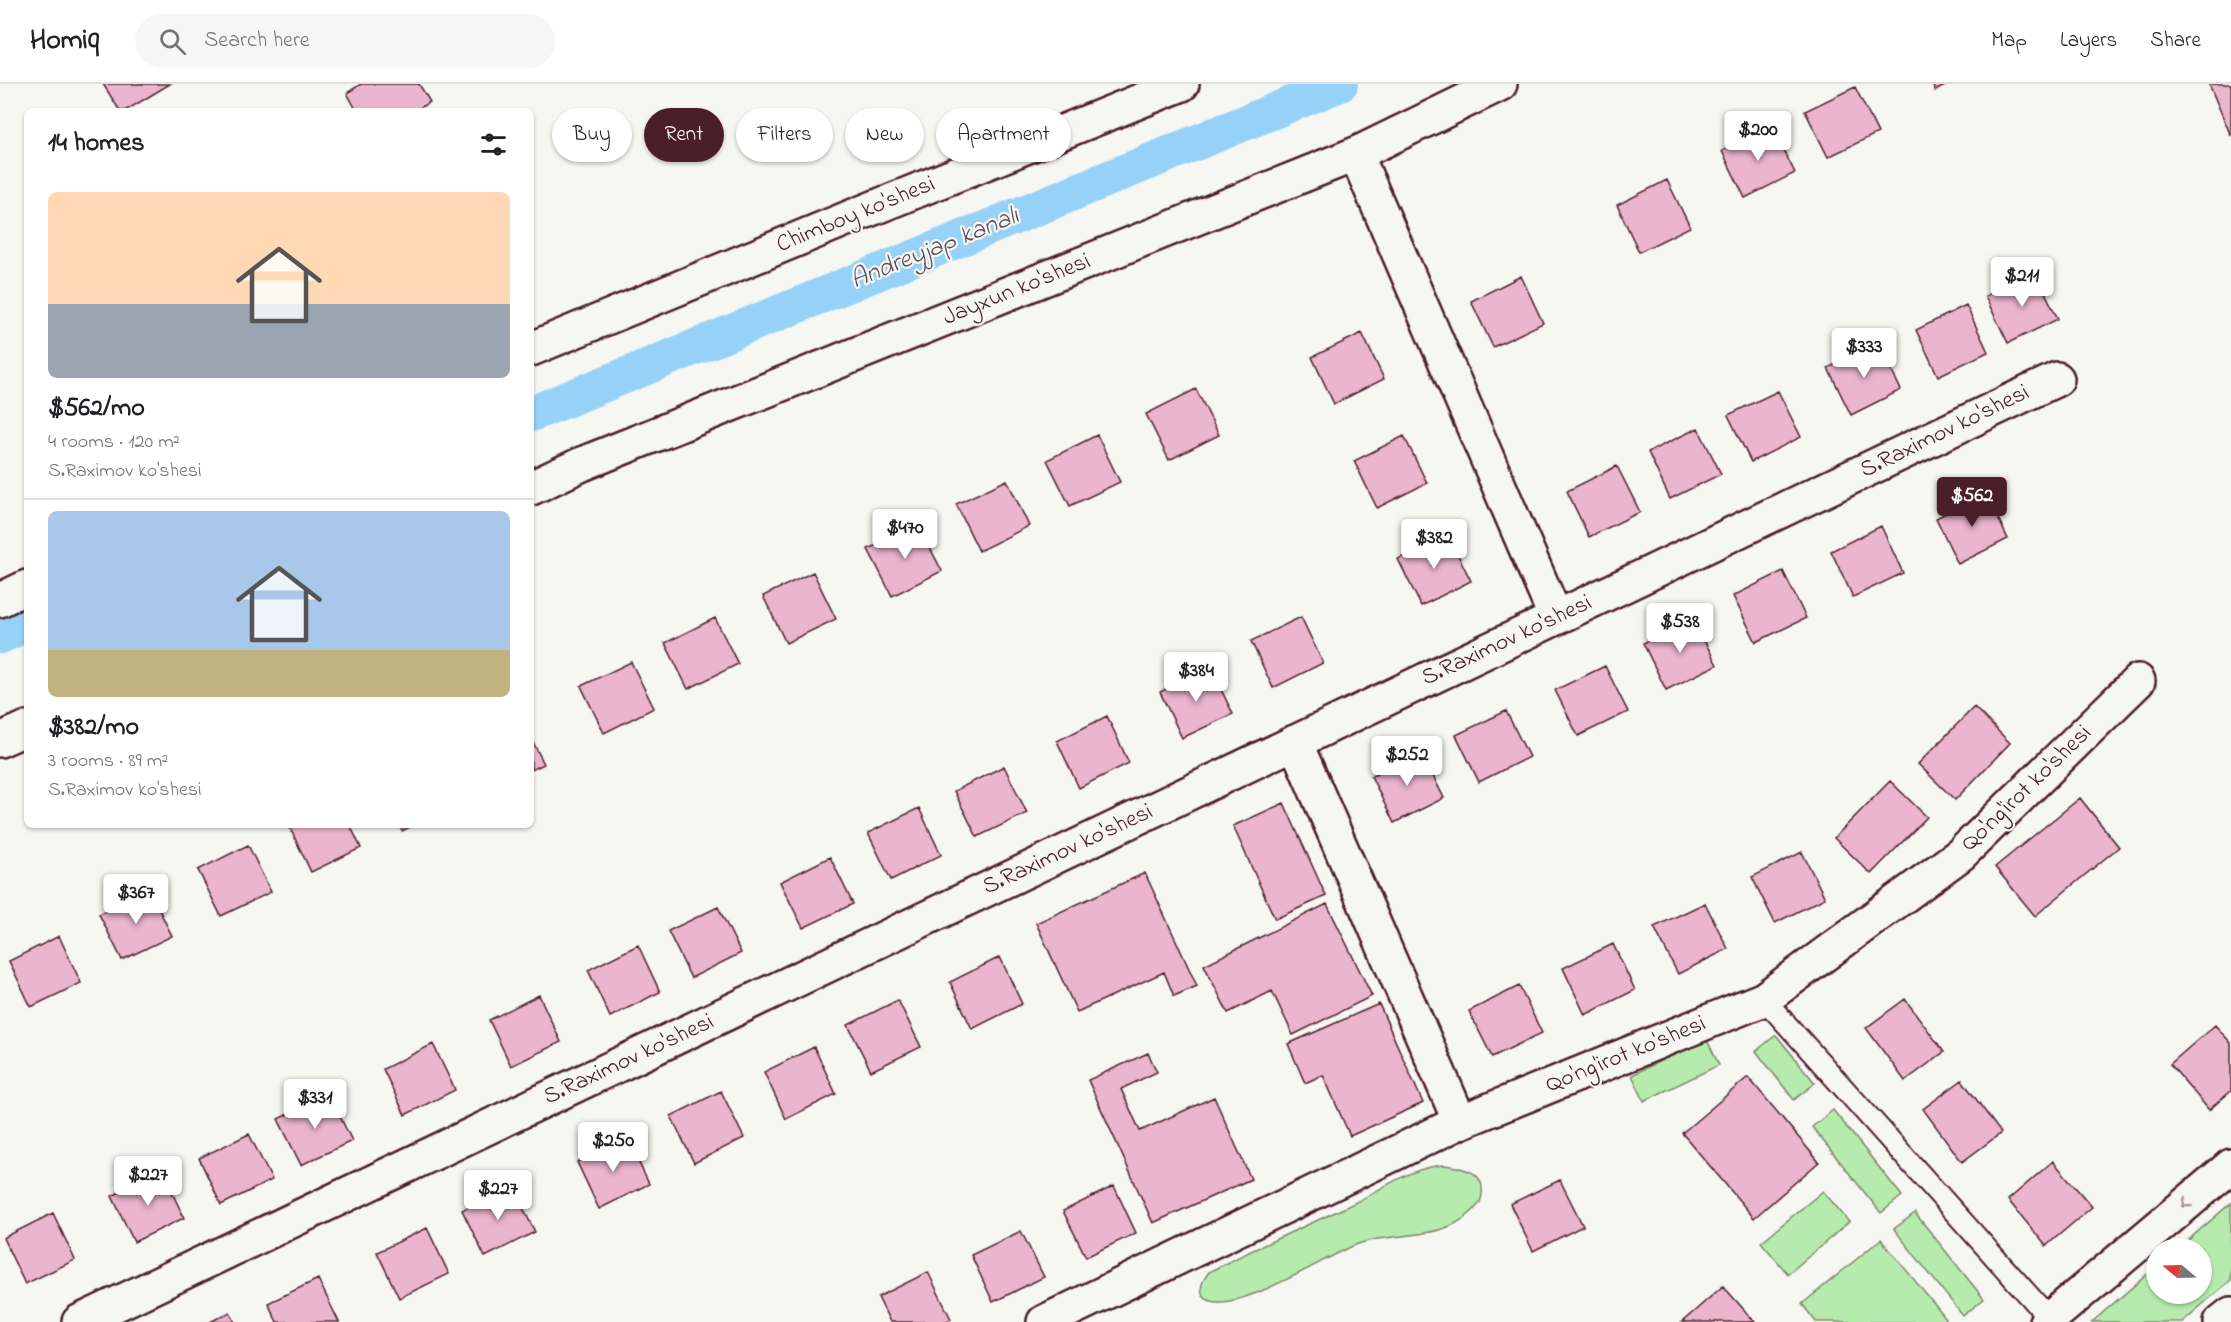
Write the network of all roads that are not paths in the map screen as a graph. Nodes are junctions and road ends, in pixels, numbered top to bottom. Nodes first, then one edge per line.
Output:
1 (1182, 84) edge
2 (1500, 84) edge
3 (1356, 154) junction
4 (534, 348) edge
5 (2057, 379) dead end
6 (534, 487) edge
7 (24, 588) edge
8 (0, 600) edge
9 (1556, 618) junction
10 (2138, 681) dead end
11 (24, 729) edge
12 (0, 740) edge
13 (1295, 742) junction
14 (1764, 999) junction
15 (1460, 1122) junction
16 (2231, 1166) edge
17 (2231, 1314) edge
18 (2048, 1320) edge
19 (79, 1322) edge
20 (1044, 1322) edge
21 (2222, 1322) edge

1 - 4 street, Chimboy ko'shesi
2 - 3 street, Jayxun ko'shesi
3 - 6 street, Jayxun ko'shesi
3 - 9 street
5 - 9 street, S.Raximov ko'shesi
7 - 8 street
9 - 13 street, S.Raximov ko'shesi
10 - 14 street, Qo'ng'irot ko'shesi
11 - 12 street
13 - 15 street
13 - 19 street, S.Raximov ko'shesi
14 - 15 street, Qo'ng'irot ko'shesi
14 - 18 lane
15 - 20 street, Qo'ng'irot ko'shesi
16 -> 18 street
17 - 21 street

